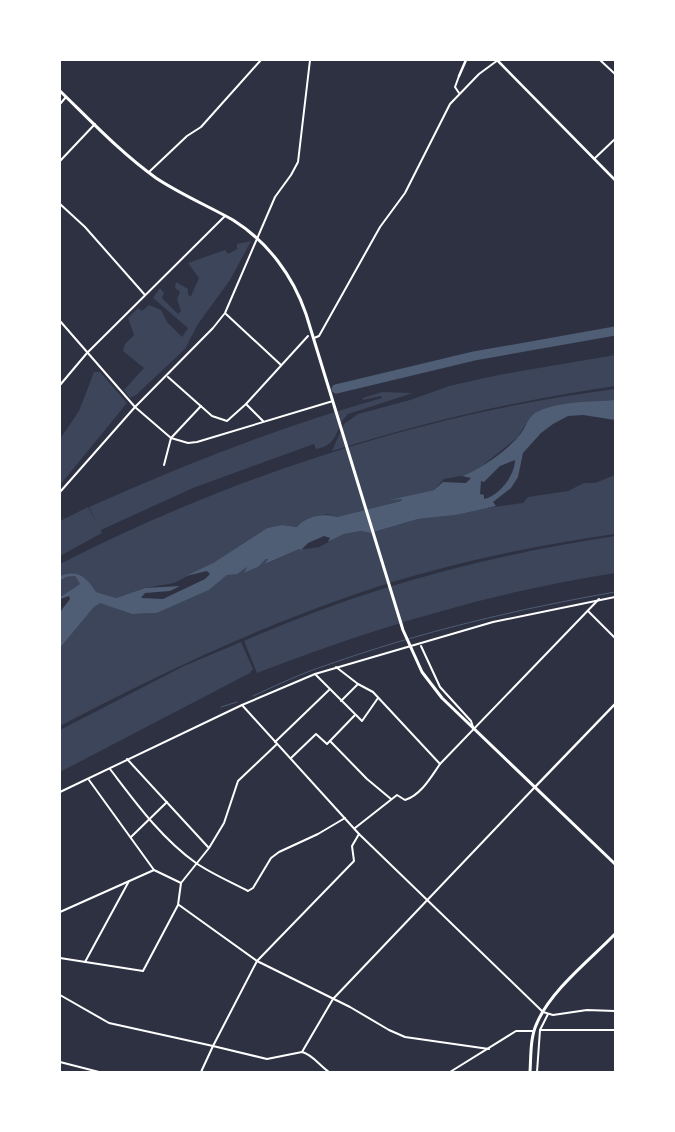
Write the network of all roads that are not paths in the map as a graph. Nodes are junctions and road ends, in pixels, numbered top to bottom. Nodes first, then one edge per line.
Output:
1 (261, 60) edge
2 (310, 60) edge
3 (466, 60) edge
4 (498, 60) edge
5 (600, 60) edge
6 (615, 74) edge
7 (459, 76) joint
8 (60, 91) edge
9 (459, 93) junction
10 (66, 97) junction
11 (60, 104) edge
12 (95, 124) junction
13 (615, 139) edge
14 (594, 159) junction
15 (60, 161) edge
16 (149, 172) junction
17 (615, 180) edge
18 (60, 204) edge
19 (225, 216) junction
20 (258, 240) junction
21 (146, 295) junction
22 (225, 313) junction
23 (60, 321) edge
24 (308, 336) dead end
25 (314, 338) junction
26 (87, 353) junction
27 (281, 365) junction
28 (167, 376) junction
29 (60, 385) edge
30 (333, 401) junction
31 (246, 404) junction
32 (201, 406) junction
33 (135, 407) junction
34 (263, 421) junction
35 (172, 438) junction
36 (164, 465) dead end
37 (60, 492) edge
38 (615, 597) edge
39 (600, 599) junction
40 (588, 611) junction
41 (615, 638) edge
42 (420, 645) junction
43 (336, 667) junction
44 (315, 674) junction
45 (358, 684) junction
46 (329, 689) junction
47 (378, 698) junction
48 (341, 701) junction
49 (615, 704) edge
50 (242, 705) junction
51 (355, 715) junction
52 (474, 729) junction
53 (330, 741) junction
54 (276, 743) junction
55 (126, 759) junction
56 (290, 759) junction
57 (440, 764) junction
58 (110, 768) junction
59 (89, 780) junction
60 (535, 787) junction
61 (60, 792) edge
62 (391, 799) junction
63 (167, 802) junction
64 (345, 818) junction
65 (149, 821) junction
66 (355, 828) junction
67 (359, 834) junction
68 (131, 838) junction
69 (209, 848) junction
70 (196, 863) junction
71 (615, 864) edge
72 (154, 870) junction
73 (128, 881) junction
74 (181, 883) junction
75 (426, 901) junction
76 (178, 905) junction
77 (60, 912) edge
78 (615, 934) edge
79 (60, 958) edge
80 (257, 961) junction
81 (85, 962) junction
82 (60, 995) edge
83 (333, 999) junction
84 (615, 1011) edge
85 (543, 1012) junction
86 (549, 1014) junction
87 (540, 1030) junction
88 (615, 1030) edge
89 (534, 1032) junction
90 (213, 1046) junction
91 (489, 1049) junction
92 (302, 1052) junction
93 (60, 1062) edge
94 (99, 1072) edge
95 (201, 1072) edge
96 (329, 1072) edge
97 (450, 1072) edge
98 (530, 1072) edge
99 (537, 1072) edge

1 - 16 street
2 - 20 street
3 - 7 street
4 - 9 street
4 - 14 street
5 - 6 street
7 - 9 street
8 - 10 main road
9 - 25 street
10 - 11 street
10 - 12 main road
12 - 15 street
12 - 16 main road
13 - 14 street
14 - 17 street
16 - 19 main road
18 - 21 street
19 - 20 main road
19 - 21 street
20 - 22 street
20 - 25 main road
21 - 26 street
22 - 27 street
22 - 28 street
23 - 26 street
24 - 27 street
25 - 30 main road
26 - 29 street
26 - 33 street
27 - 31 street
28 - 32 street
28 - 33 street
30 - 34 street
30 - 52 main road
31 - 32 street
31 - 34 street
32 - 35 street
33 - 35 street
33 - 37 street
34 - 35 street
35 - 36 street
38 - 39 street
39 - 40 street
39 - 42 street
40 - 41 street
40 - 52 street
42 - 43 street
42 - 52 street
43 - 44 street
43 - 45 street
44 - 46 street
44 - 50 street
45 - 47 street
45 - 48 street
46 - 48 street
46 - 54 street
47 - 51 street
47 - 57 street
48 - 51 street
49 - 60 street
50 - 54 street
50 - 55 street
51 - 53 street
52 - 57 street
52 - 60 main road
53 - 56 street
53 - 62 street
54 - 56 street
54 - 69 street
55 - 58 street
55 - 63 street
56 - 64 street
57 - 62 street
58 - 59 street
58 - 65 street
59 - 61 street
59 - 68 street
60 - 71 main road
60 - 75 street
62 - 66 street
63 - 65 street
63 - 69 street
64 - 66 street
64 - 70 street
65 - 68 street
65 - 70 street
66 - 67 street
67 - 75 street
67 - 80 street
68 - 72 street
69 - 70 street
70 - 74 street
72 - 73 street
72 - 74 street
73 - 77 street
73 - 81 street
74 - 76 street
75 - 83 street
75 - 85 street
76 - 80 street
76 - 81 street
78 - 85 main road
79 - 81 street
80 - 83 street
80 - 90 street
82 - 90 street
83 - 91 street
83 - 92 street
84 - 86 street
85 - 86 street
85 - 89 main road
86 - 87 street
87 - 88 street
87 - 99 street
89 - 91 street
89 - 98 main road
90 - 92 street
90 - 95 street
91 - 97 street
92 - 96 street
93 - 94 street

